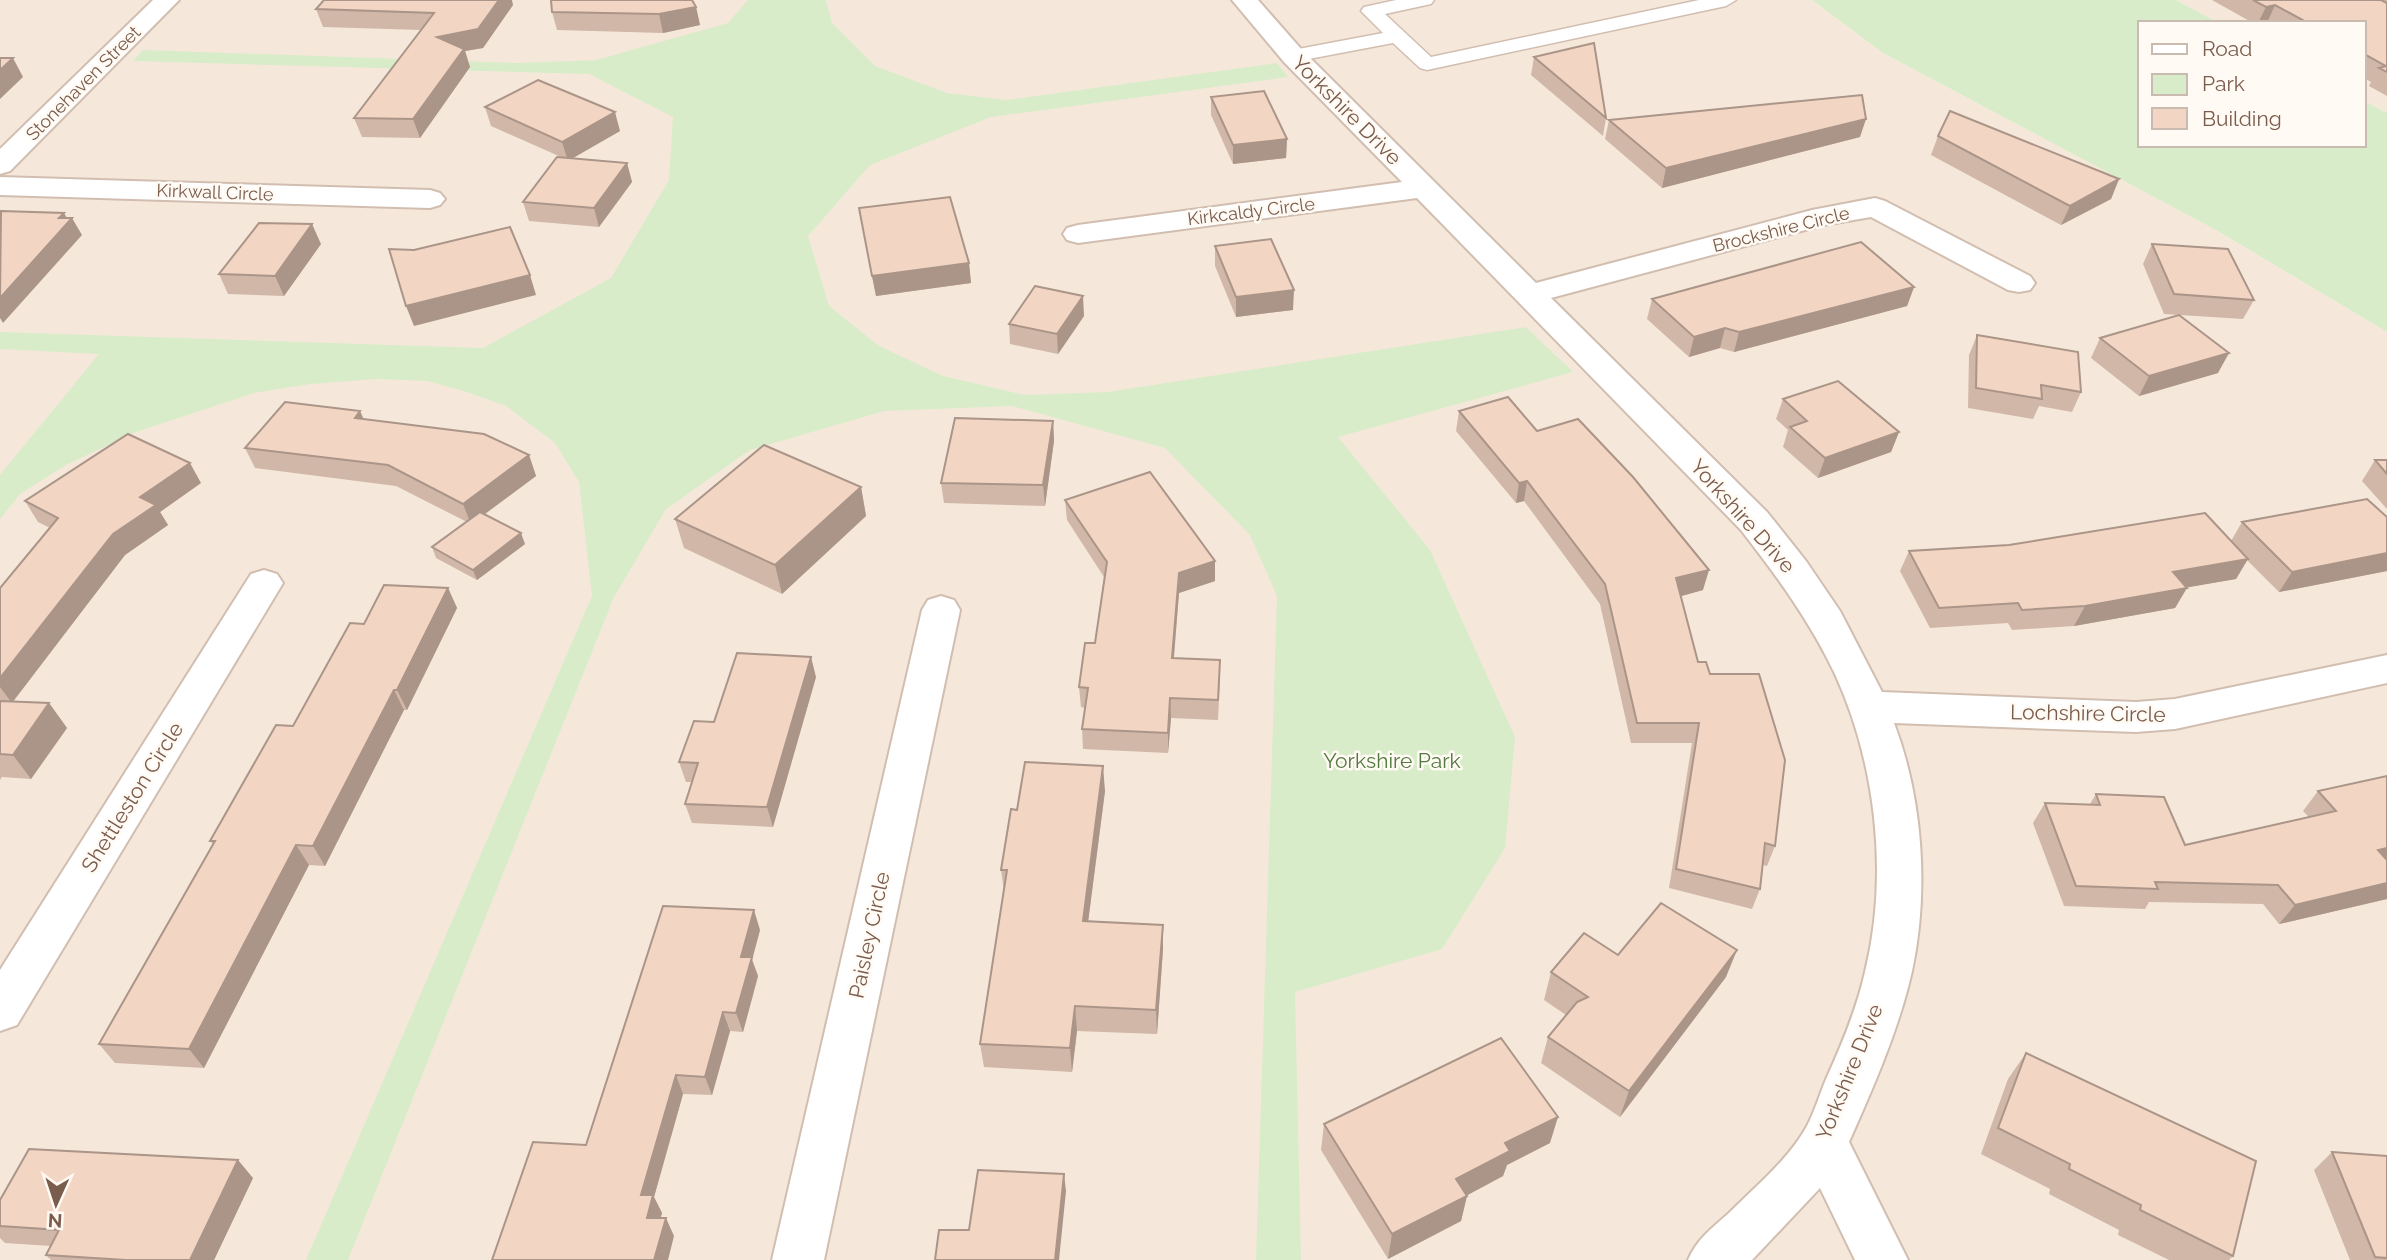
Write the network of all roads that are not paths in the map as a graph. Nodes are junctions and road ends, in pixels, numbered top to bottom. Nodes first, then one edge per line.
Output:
1 (167, 0) edge
2 (1244, 0) edge
3 (1424, 0) edge
4 (1726, 0) edge
5 (1398, 36) junction
6 (1293, 56) junction
7 (0, 165) edge
8 (0, 186) edge
9 (1425, 188) junction
10 (430, 199) dead end
11 (1078, 234) dead end
12 (2019, 283) dead end
13 (1529, 294) junction
14 (264, 583) dead end
15 (941, 610) dead end
16 (2387, 669) edge
17 (1869, 707) junction
18 (0, 1011) edge
19 (1824, 1143) junction
20 (798, 1260) edge
21 (1714, 1260) edge
22 (1882, 1260) edge

1 - 7 street, Stonehaven Street
2 - 6 street, Yorkshire Drive
3 - 5 lane
4 - 5 lane
5 - 6 lane
6 - 9 street, Yorkshire Drive
8 - 10 street, Kirkwall Circle
9 - 11 street, Kirkcaldy Circle
9 - 13 street, Yorkshire Drive
12 - 13 street, Brockshire Circle
13 - 17 street, Yorkshire Drive
14 - 18 street, Shettleston Circle
15 - 20 street, Paisley Circle
16 - 17 street, Lochshire Circle
17 - 19 street, Yorkshire Drive
19 - 21 street, Yorkshire Drive
19 - 22 street

